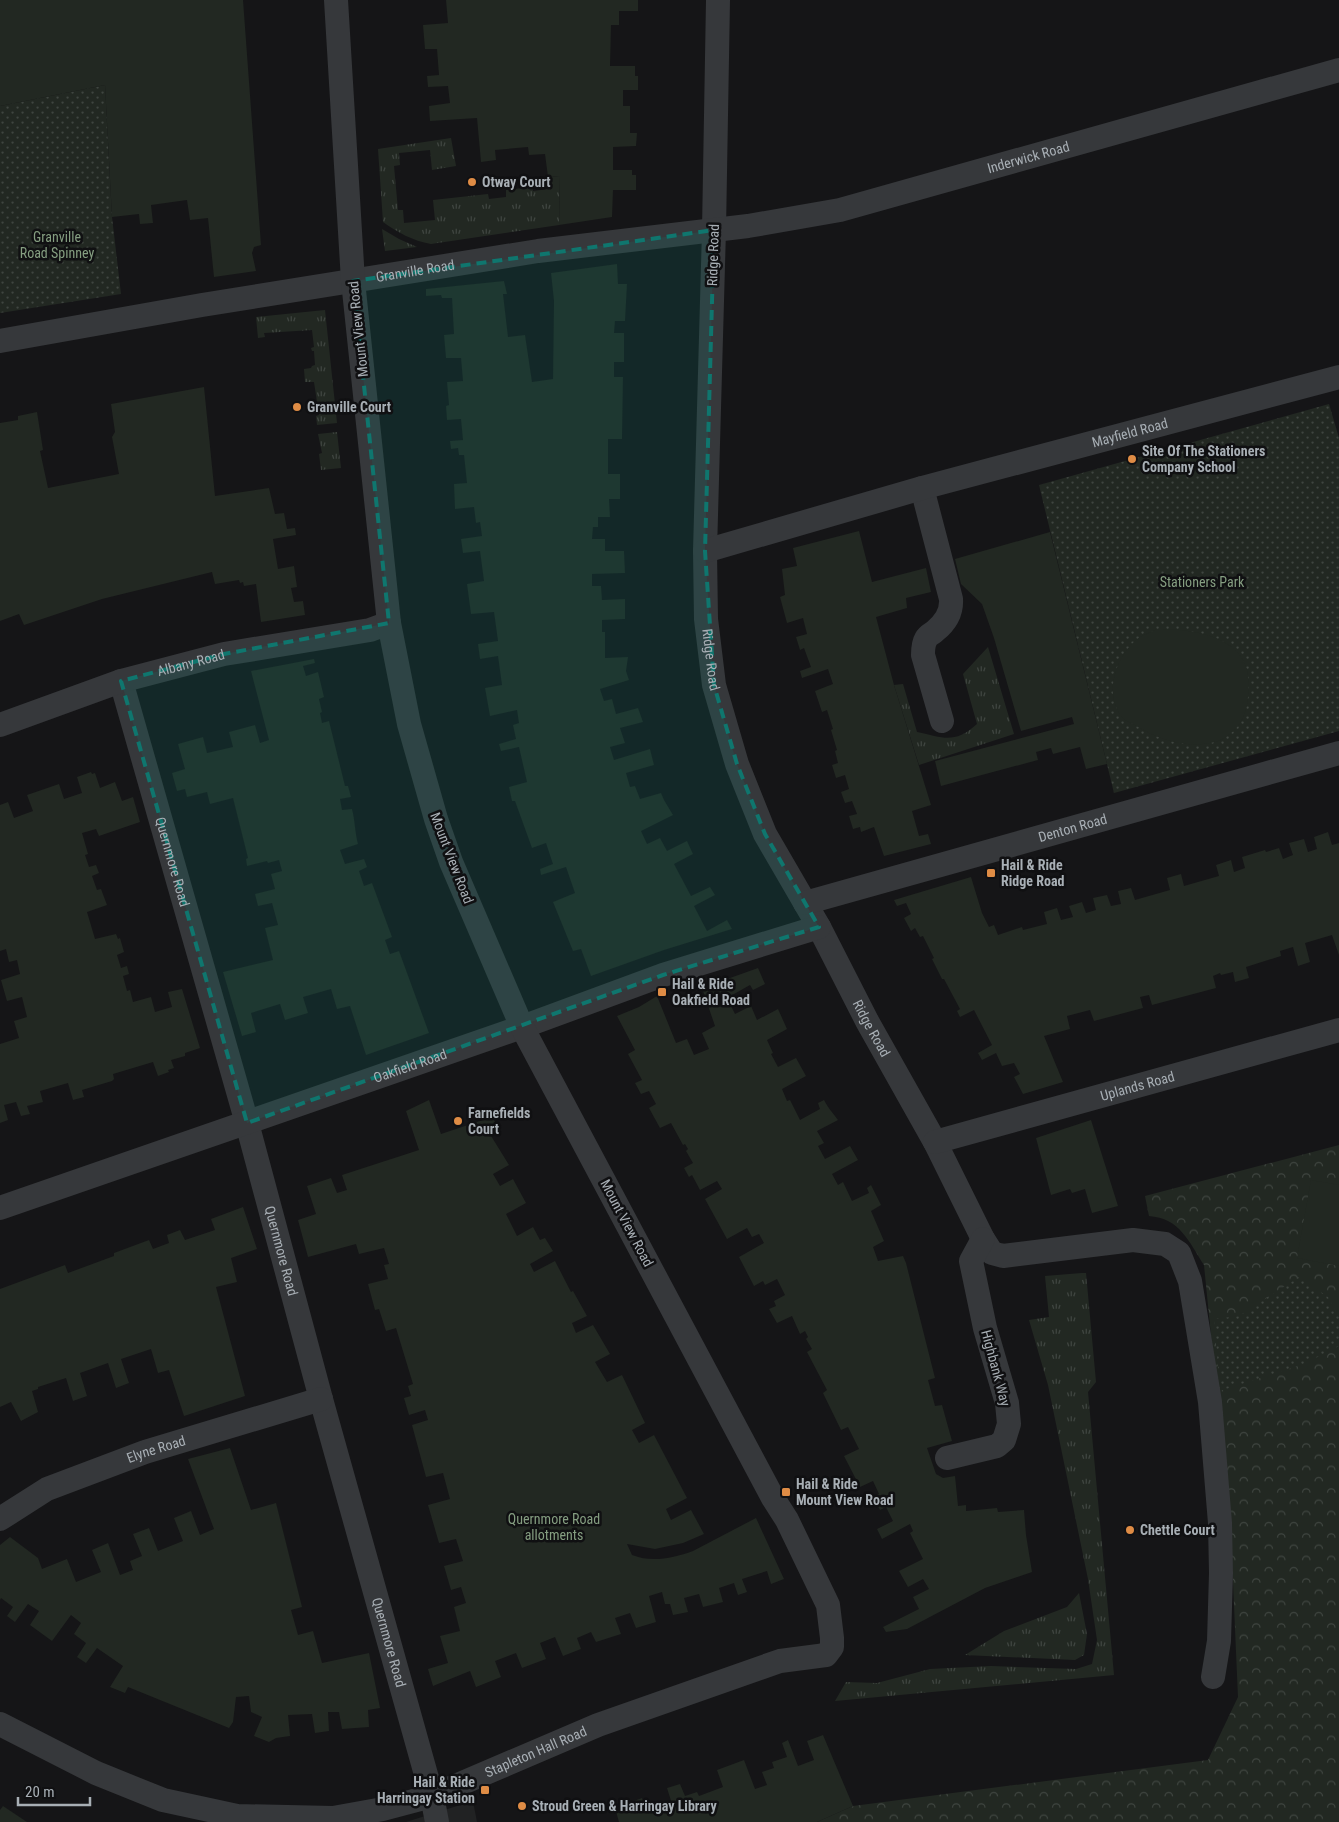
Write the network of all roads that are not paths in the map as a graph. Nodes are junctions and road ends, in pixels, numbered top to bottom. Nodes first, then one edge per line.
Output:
1 (336, 0) edge
2 (718, 0) edge
3 (1339, 70) edge
4 (714, 230) junction
5 (353, 281) junction
6 (0, 341) edge
7 (1339, 377) edge
8 (922, 488) junction
9 (705, 551) junction
10 (389, 623) junction
11 (121, 681) junction
12 (942, 721) dead end
13 (0, 725) edge
14 (1339, 753) edge
15 (805, 903) junction
16 (819, 927) junction
17 (522, 1027) junction
18 (1339, 1030) edge
19 (247, 1123) junction
20 (935, 1142) junction
21 (0, 1208) edge
22 (987, 1246) junction
23 (321, 1398) junction
24 (946, 1458) dead end
25 (0, 1519) edge
26 (832, 1638) joint
27 (1213, 1677) dead end
28 (0, 1724) edge
29 (432, 1796) junction
30 (437, 1822) edge

1 - 5 street, Mount View Road
2 - 4 street, Ridge Road
3 - 4 street, Inderwick Road
4 - 5 street, Granville Road
4 - 9 street, Ridge Road
5 - 6 street, Granville Road
5 - 10 street, Mount View Road
7 - 8 street, Mayfield Road
8 - 9 street, Mayfield Road
8 - 12 street
9 - 15 street, Ridge Road
10 - 11 street, Albany Road
10 - 17 street, Mount View Road
11 - 13 street, Albany Road
11 - 19 street, Quernmore Road
14 - 15 street, Denton Road
15 - 16 street, Ridge Road
16 - 17 street, Oakfield Road
16 - 20 street, Ridge Road
17 - 19 street, Oakfield Road
17 - 26 street, Mount View Road
18 - 20 street, Uplands Road
19 - 21 street, Oakfield Road
19 - 23 street, Quernmore Road
20 - 22 street, Ridge Road
22 - 24 street, Highbank Way
22 - 27 street
23 - 25 street, Elyne Road
23 - 29 street, Quernmore Road
26 - 29 street, Stapleton Hall Road
28 - 29 street, Stapleton Hall Road
29 - 30 street, Quernmore Road

